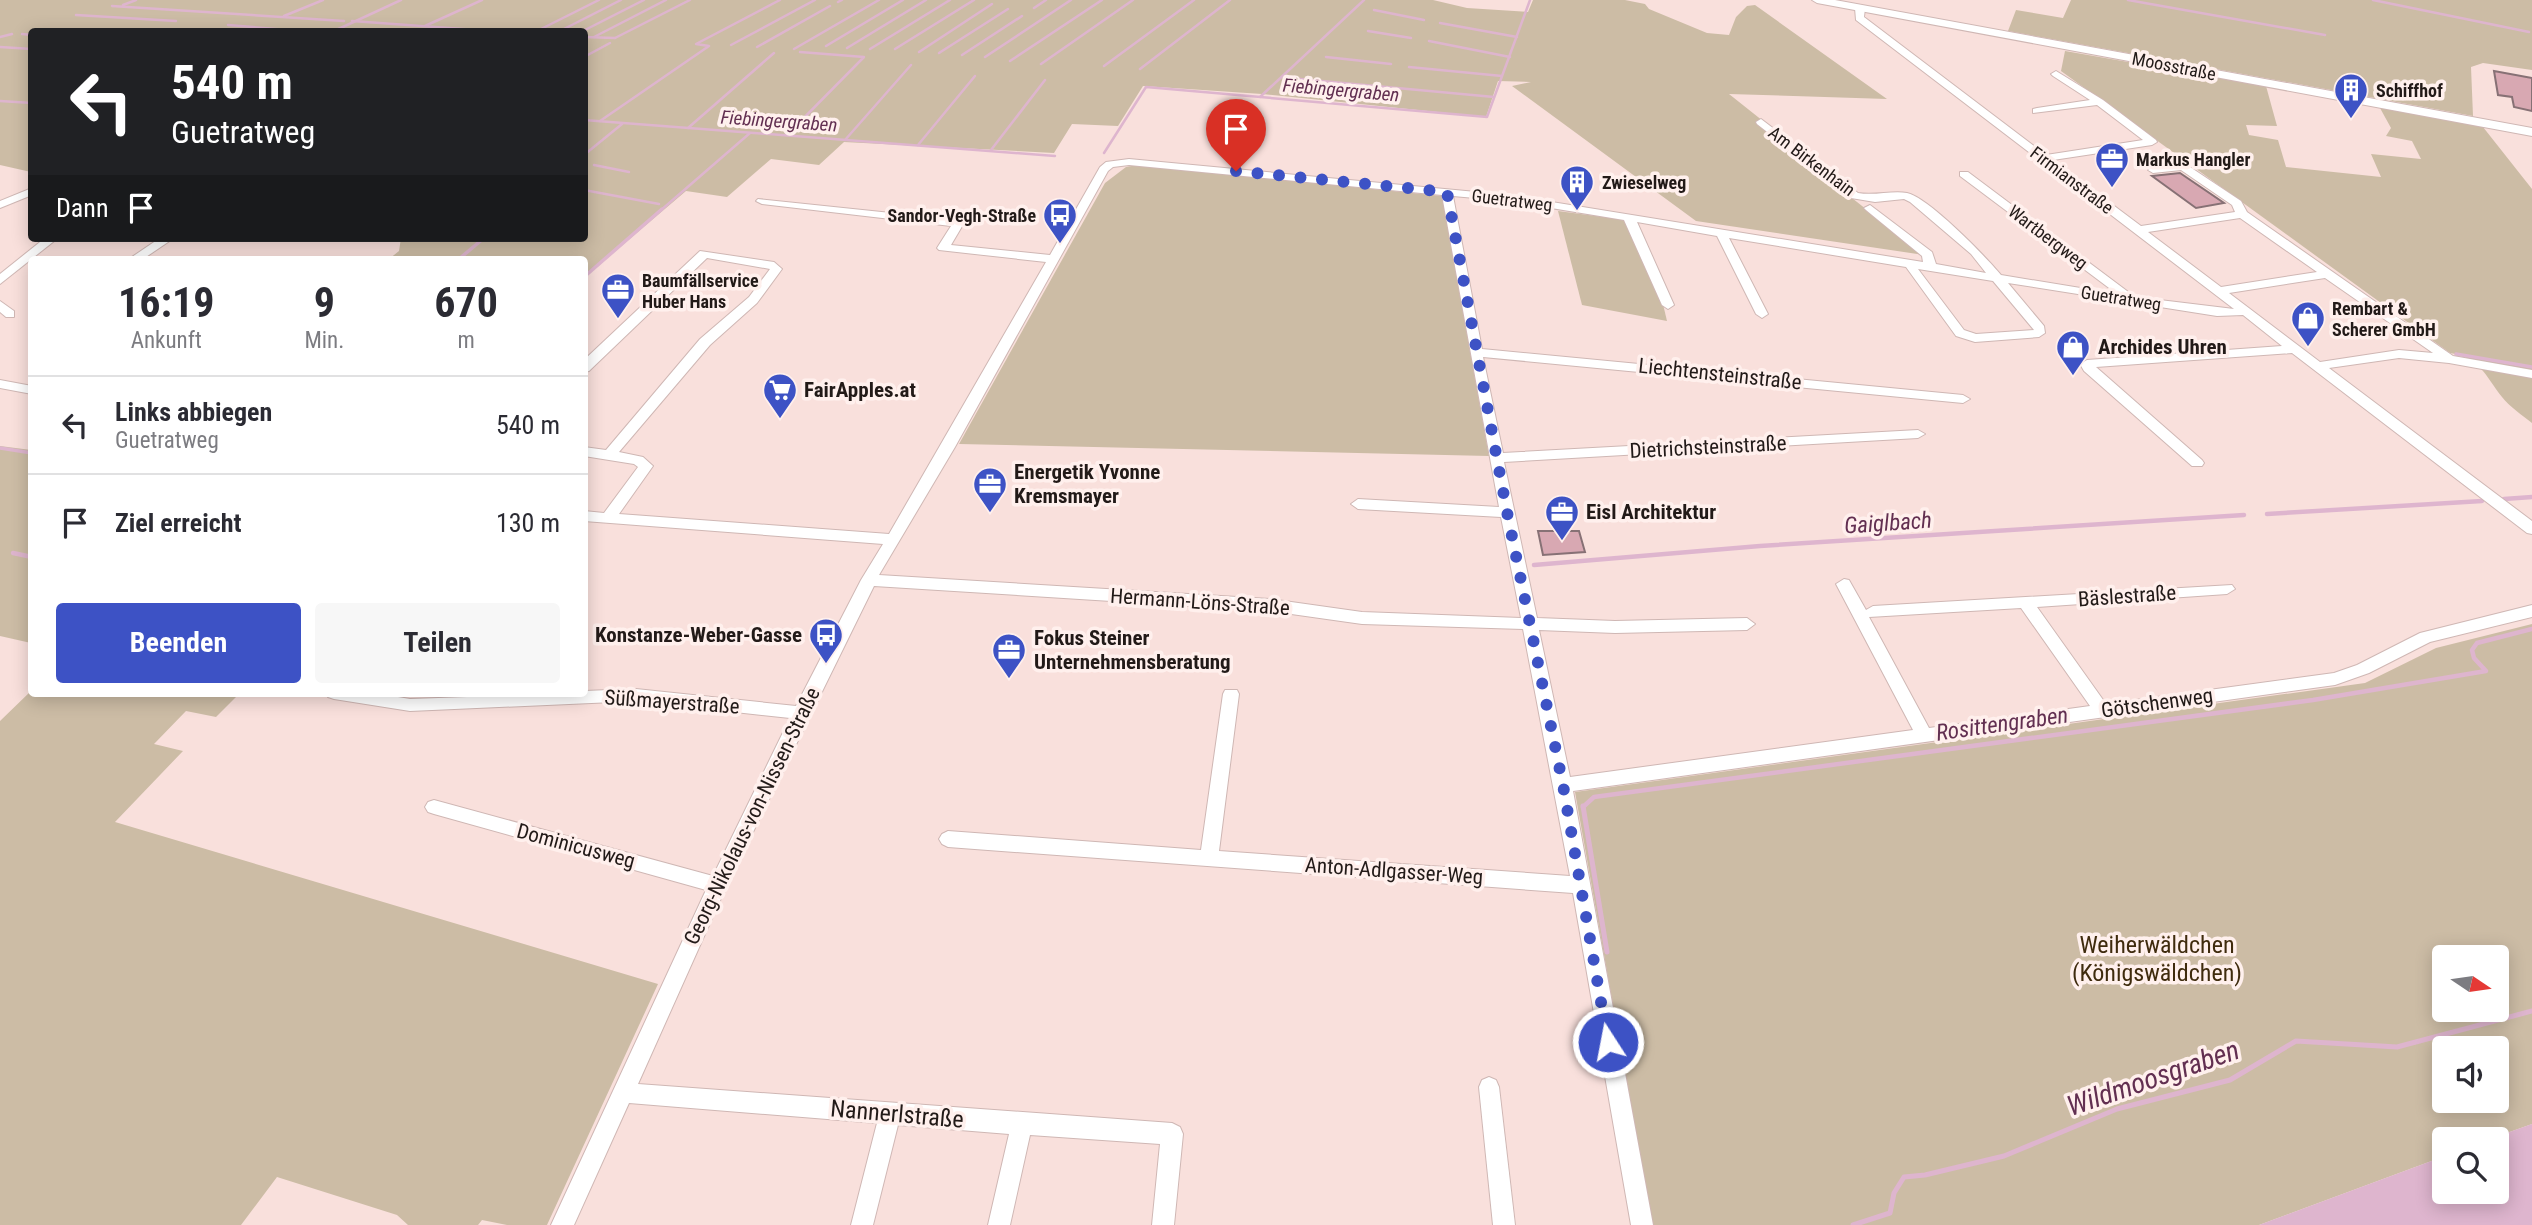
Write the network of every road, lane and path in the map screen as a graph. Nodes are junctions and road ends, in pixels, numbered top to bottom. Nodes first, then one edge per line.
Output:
1 (1817, 0) edge
2 (1860, 8) junction
3 (2056, 74) dead end
4 (2099, 102) junction
5 (2037, 111) dead end
6 (1761, 122) dead end
7 (2532, 132) edge
8 (2044, 158) junction
9 (1111, 164) joint
10 (2152, 170) dead end
11 (1964, 173) dead end
12 (1447, 192) junction
13 (28, 193) edge
14 (18, 198) junction
15 (28, 200) edge
16 (762, 201) dead end
17 (0, 204) edge
18 (1870, 208) dead end
19 (2242, 214) junction
20 (1628, 216) junction
21 (2138, 230) junction
22 (1720, 231) junction
23 (47, 242) edge
24 (162, 242) edge
25 (30, 256) edge
26 (140, 256) edge
27 (28, 257) edge
28 (1053, 259) junction
29 (1910, 263) junction
30 (1930, 266) junction
31 (2328, 274) junction
32 (1999, 278) junction
33 (0, 280) edge
34 (2220, 291) junction
35 (2132, 300) junction
36 (1668, 305) dead end
37 (2242, 310) junction
38 (1762, 314) dead end
39 (2294, 349) junction
40 (1476, 352) junction
41 (2449, 359) junction
42 (588, 364) edge
43 (2317, 366) junction
44 (2532, 374) edge
45 (0, 384) edge
46 (28, 389) edge
47 (1963, 399) dead end
48 (1918, 434) dead end
49 (588, 452) edge
50 (609, 455) junction
51 (1497, 458) junction
52 (2197, 463) dead end
53 (1359, 504) dead end
54 (1507, 512) junction
55 (588, 516) edge
56 (609, 517) junction
57 (2532, 529) edge
58 (894, 540) junction
59 (870, 580) junction
60 (1843, 584) dead end
61 (2227, 589) dead end
62 (2027, 604) junction
63 (2532, 611) edge
64 (1873, 612) dead end
65 (1747, 624) dead end
66 (1530, 625) junction
67 (1231, 694) dead end
68 (364, 697) edge
69 (2102, 711) junction
70 (801, 713) junction
71 (1924, 734) junction
72 (1563, 785) junction
73 (434, 807) dead end
74 (948, 839) dead end
75 (1209, 857) junction
76 (718, 885) junction
77 (1579, 886) junction
78 (1489, 1087) dead end
79 (623, 1092) junction
80 (891, 1112) junction
81 (1020, 1126) junction
82 (562, 1225) edge
83 (862, 1225) edge
84 (999, 1225) edge
85 (1163, 1225) edge
86 (1504, 1225) edge
87 (1642, 1225) edge

1 - 2 street, Moosstraße
2 - 7 street, Moosstraße
2 - 8 street, Firmianstraße
3 - 4 street
4 - 5 street
4 - 8 street
6 - 32 street, Am Birkenhain
8 - 21 street, Firmianstraße
9 - 12 street, Guetratweg
9 - 28 street, Georg-Nikolaus-von-Nissen-Straße
10 - 19 street
11 - 35 street, Wartbergweg
12 - 20 street, Guetratweg
12 - 40 street
13 - 14 street
14 - 15 street
14 - 17 street
16 - 28 street
18 - 30 street, Am Birkenhain
19 - 21 street
19 - 31 street
20 - 22 street, Guetratweg
20 - 36 street
21 - 34 street, Firmianstraße
22 - 29 street, Guetratweg
22 - 38 street
23 - 25 street
24 - 26 street
27 - 33 street
28 - 58 street, Georg-Nikolaus-von-Nissen-Straße
29 - 30 street, Guetratweg
29 - 32 street
30 - 32 street, Guetratweg
31 - 34 street
31 - 41 street
32 - 35 street, Guetratweg
34 - 37 street, Firmianstraße
35 - 37 street, Guetratweg
37 - 39 street, Firmianstraße
39 - 43 street, Firmianstraße
39 - 52 street
40 - 47 street, Liechtensteinstraße
40 - 51 street
41 - 43 street
41 - 44 street
42 - 50 street
43 - 57 street, Firmianstraße
45 - 46 street
48 - 51 street, Dietrichsteinstraße
49 - 50 street
50 - 56 street
51 - 54 street
53 - 54 street
54 - 66 street
55 - 56 street
56 - 58 street
58 - 59 street, Georg-Nikolaus-von-Nissen-Straße
59 - 66 street, Hermann-Löns-Straße
59 - 70 street, Georg-Nikolaus-von-Nissen-Straße
60 - 71 street
61 - 62 street, Bäslestraße
62 - 64 street, Bäslestraße
62 - 69 street
63 - 69 street, Götschenweg
65 - 66 street
66 - 72 street
67 - 75 street
68 - 70 street, Süßmayerstraße
69 - 71 street, Götschenweg
70 - 76 street, Georg-Nikolaus-von-Nissen-Straße
71 - 72 street, Götschenweg
72 - 77 street
73 - 76 street, Dominicusweg
74 - 75 street, Anton-Adlgasser-Weg
75 - 77 street, Anton-Adlgasser-Weg
76 - 79 street, Georg-Nikolaus-von-Nissen-Straße
77 - 87 street
78 - 86 street
79 - 80 street, Nannerlstraße
79 - 82 street, Georg-Nikolaus-von-Nissen-Straße
80 - 81 street, Nannerlstraße
80 - 83 street
81 - 84 street
81 - 85 street, Nannerlstraße

